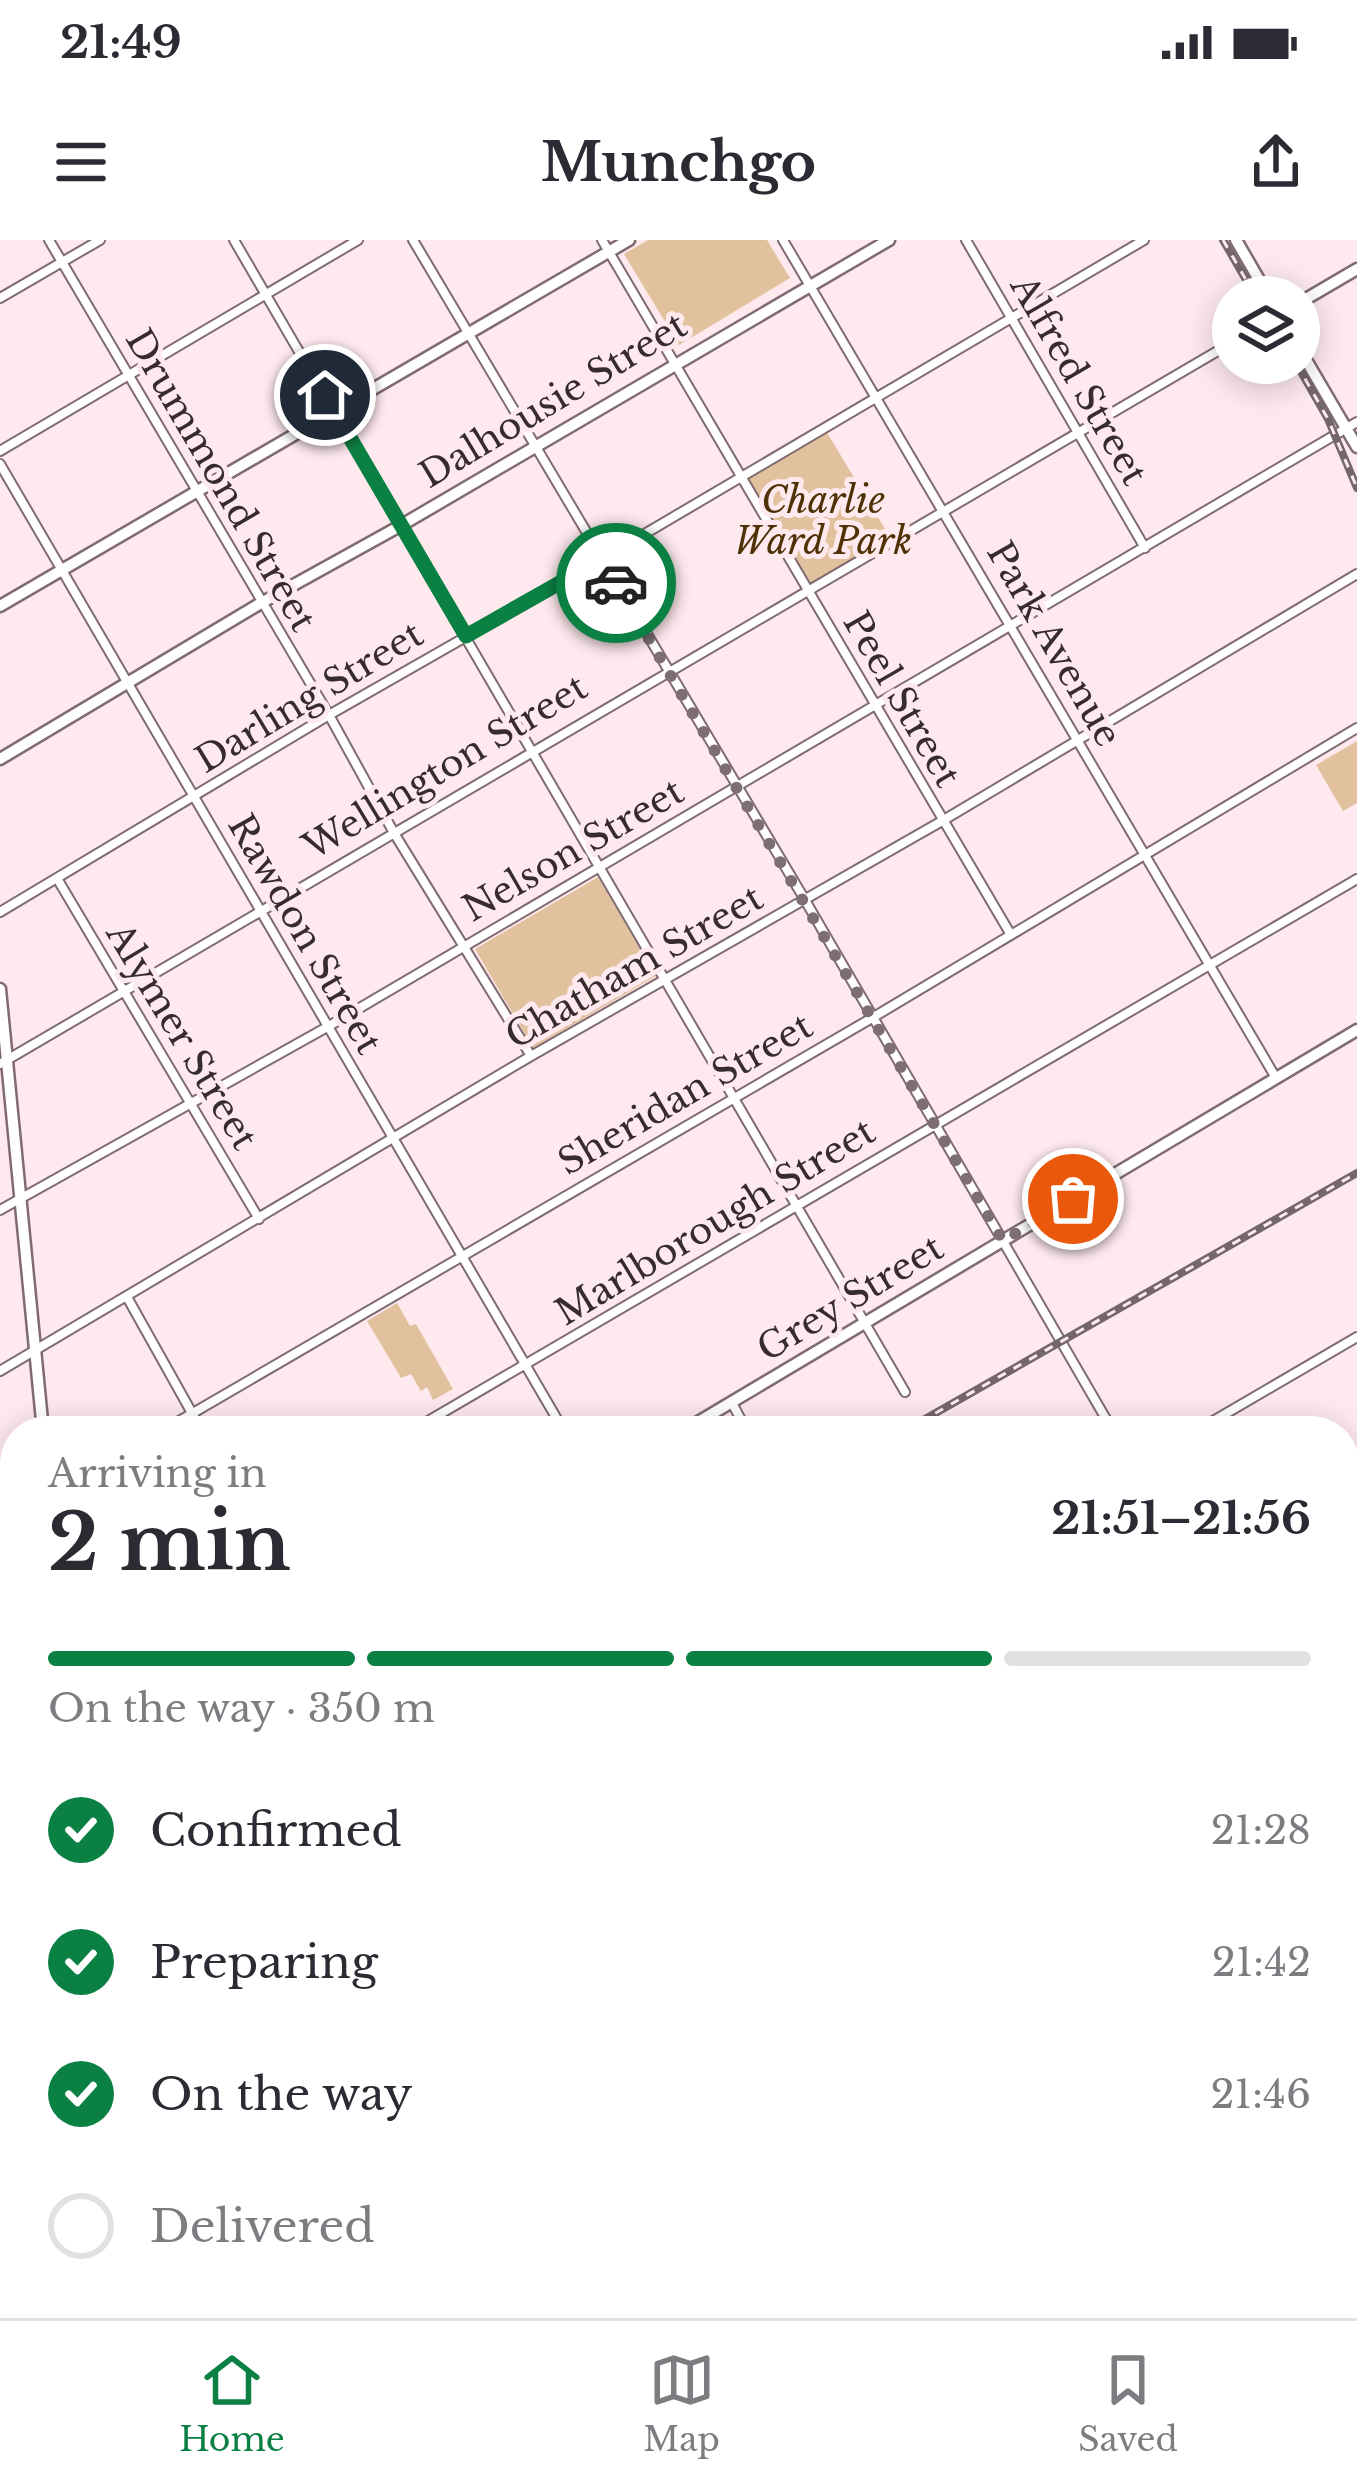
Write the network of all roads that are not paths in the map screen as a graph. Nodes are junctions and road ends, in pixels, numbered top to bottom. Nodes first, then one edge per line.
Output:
1 (49, 240) edge
2 (100, 240) edge
3 (234, 240) edge
4 (358, 240) edge
5 (413, 240) edge
6 (629, 240) edge
7 (782, 240) edge
8 (889, 240) edge
9 (966, 240) edge
10 (1144, 240) edge
11 (1235, 240) edge
12 (606, 246) edge
13 (62, 262) junction
14 (1357, 269) edge
15 (1256, 276) edge
16 (808, 284) junction
17 (1320, 291) edge
18 (268, 296) junction
19 (0, 298) edge
20 (1011, 317) junction
21 (470, 334) junction
22 (1212, 354) edge
23 (674, 362) junction
24 (128, 375) junction
25 (1320, 379) edge
26 (878, 396) junction
27 (334, 411) junction
28 (1351, 425) edge
29 (1080, 431) junction
30 (535, 446) junction
31 (1357, 447) edge
32 (0, 451) edge
33 (0, 464) edge
34 (741, 476) junction
35 (195, 490) junction
36 (945, 511) junction
37 (400, 526) junction
38 (1145, 548) junction
39 (602, 559) junction
40 (63, 570) junction
41 (1357, 574) edge
42 (809, 592) junction
43 (261, 603) junction
44 (0, 606) edge
45 (1011, 624) junction
46 (466, 636) junction
47 (668, 670) junction
48 (126, 685) junction
49 (874, 704) junction
50 (329, 715) junction
51 (1357, 728) edge
52 (1079, 740) junction
53 (531, 751) junction
54 (0, 759) edge
55 (736, 786) junction
56 (193, 796) junction
57 (942, 821) junction
58 (394, 832) junction
59 (1145, 854) junction
60 (600, 865) junction
61 (1357, 879) edge
62 (58, 880) junction
63 (805, 900) junction
64 (0, 912) edge
65 (259, 912) junction
66 (1011, 935) junction
67 (462, 947) junction
68 (1210, 966) junction
69 (668, 980) junction
70 (0, 989) edge
71 (123, 991) junction
72 (872, 1018) junction
73 (328, 1026) junction
74 (1357, 1030) edge
75 (530, 1056) junction
76 (4, 1062) edge
77 (1276, 1078) junction
78 (734, 1096) junction
79 (189, 1102) junction
80 (934, 1124) junction
81 (393, 1138) junction
82 (20, 1198) junction
83 (799, 1206) junction
84 (0, 1210) edge
85 (259, 1219) junction
86 (1003, 1241) junction
87 (463, 1255) junction
88 (127, 1297) junction
89 (867, 1323) junction
90 (1357, 1337) edge
91 (36, 1350) junction
92 (526, 1365) junction
93 (0, 1370) edge
94 (905, 1392) dead end
95 (732, 1403) junction
96 (192, 1413) junction
97 (42, 1416) edge
98 (187, 1416) edge
99 (194, 1416) edge
100 (437, 1416) edge
101 (555, 1416) edge
102 (709, 1416) edge
103 (739, 1416) edge
104 (1104, 1416) edge
105 (1222, 1416) edge

1 - 13 street, Drummond Street
2 - 13 street
3 - 18 street
4 - 18 street
5 - 21 street
6 - 12 main road
7 - 16 street, Park Avenue
8 - 16 main road, Dalhousie Street
9 - 20 street, Alfred Street
10 - 20 street, Darling Street
11 - 15 main road
12 - 21 main road
12 - 23 street, Peel Street
13 - 19 street
13 - 24 street, Drummond Street
14 - 17 main road
16 - 23 main road, Dalhousie Street
16 - 26 street, Park Avenue
18 - 24 street
18 - 27 street
20 - 26 street, Darling Street
20 - 29 street, Alfred Street
21 - 27 main road
21 - 30 street
22 - 29 street, Wellington Street
23 - 30 main road, Dalhousie Street
23 - 34 street, Peel Street
24 - 32 street
24 - 35 street, Drummond Street
25 - 28 main road
26 - 34 street, Darling Street
26 - 36 street, Park Avenue
27 - 35 main road
27 - 37 street
28 - 31 main road
28 - 38 street, Nelson Street
29 - 36 street, Wellington Street
29 - 38 street, Alfred Street
30 - 37 main road, Dalhousie Street
30 - 39 street
33 - 40 street, Rawdon Street
34 - 39 street, Darling Street
34 - 42 street, Peel Street
35 - 40 main road
35 - 43 street, Drummond Street
36 - 42 street, Wellington Street
36 - 45 street, Park Avenue
37 - 43 main road, Dalhousie Street
37 - 46 street
38 - 45 street, Nelson Street
39 - 46 street, Darling Street
39 - 47 street
40 - 44 main road
40 - 48 street, Rawdon Street
41 - 52 street, Chatham Street
42 - 47 street, Wellington Street
42 - 49 street, Peel Street
43 - 48 main road, Dalhousie Street
43 - 50 street, Drummond Street
45 - 49 street, Nelson Street
45 - 52 street, Park Avenue
46 - 50 street, Darling Street
46 - 53 street
47 - 53 street, Wellington Street
47 - 55 street
48 - 54 main road, Dalhousie Street
48 - 56 street, Rawdon Street
49 - 55 street, Nelson Street
49 - 57 street, Peel Street
50 - 56 street, Darling Street
50 - 58 street, Drummond Street
51 - 59 street, Sheridan Street
52 - 57 street, Chatham Street
52 - 59 street, Park Avenue
53 - 58 street, Wellington Street
53 - 60 street
55 - 60 street, Nelson Street
55 - 63 street
56 - 62 street, Darling Street
56 - 65 street, Rawdon Street
57 - 63 street, Chatham Street
57 - 66 street, Peel Street
58 - 65 street, Wellington Street
58 - 67 street, Drummond Street
59 - 66 street, Sheridan Street
59 - 68 street, Park Avenue
60 - 67 street, Nelson Street
60 - 69 street
61 - 68 street, Marlborough Street
62 - 64 street, Darling Street
62 - 71 street, Alymer Street
63 - 69 street, Chatham Street
63 - 72 street
65 - 71 street, Wellington Street
65 - 73 street, Rawdon Street
66 - 72 street, Sheridan Street
67 - 73 street, Nelson Street
67 - 75 street, Drummond Street
68 - 77 street, Park Avenue
68 - 80 street, Marlborough Street
69 - 75 street, Chatham Street
69 - 78 street
70 - 76 main road
71 - 76 street, Wellington Street
71 - 79 street, Alymer Street
72 - 78 street, Sheridan Street
72 - 80 street
73 - 79 street, Nelson Street
73 - 81 street, Rawdon Street
74 - 77 main road, Grey Street
75 - 81 street, Chatham Street
76 - 82 main road
77 - 86 main road, Grey Street
78 - 83 street
78 - 87 street, Sheridan Street
79 - 82 street, Nelson Street
79 - 85 street, Alymer Street
80 - 83 street, Marlborough Street
80 - 86 street
81 - 85 street, Chatham Street
81 - 87 street, Rawdon Street
82 - 84 street, Nelson Street
82 - 91 main road
83 - 89 street
83 - 92 street, Marlborough Street
85 - 88 street, Chatham Street
86 - 89 main road, Grey Street
86 - 104 street
87 - 92 street, Rawdon Street
87 - 96 street, Sheridan Street
88 - 91 street, Chatham Street
88 - 96 street
89 - 94 street
89 - 95 main road, Grey Street
90 - 105 street
91 - 93 street, Chatham Street
91 - 97 main road
92 - 100 street, Marlborough Street
92 - 101 street, Rawdon Street
95 - 102 main road, Grey Street
95 - 103 street
96 - 98 street, Sheridan Street
96 - 99 street

